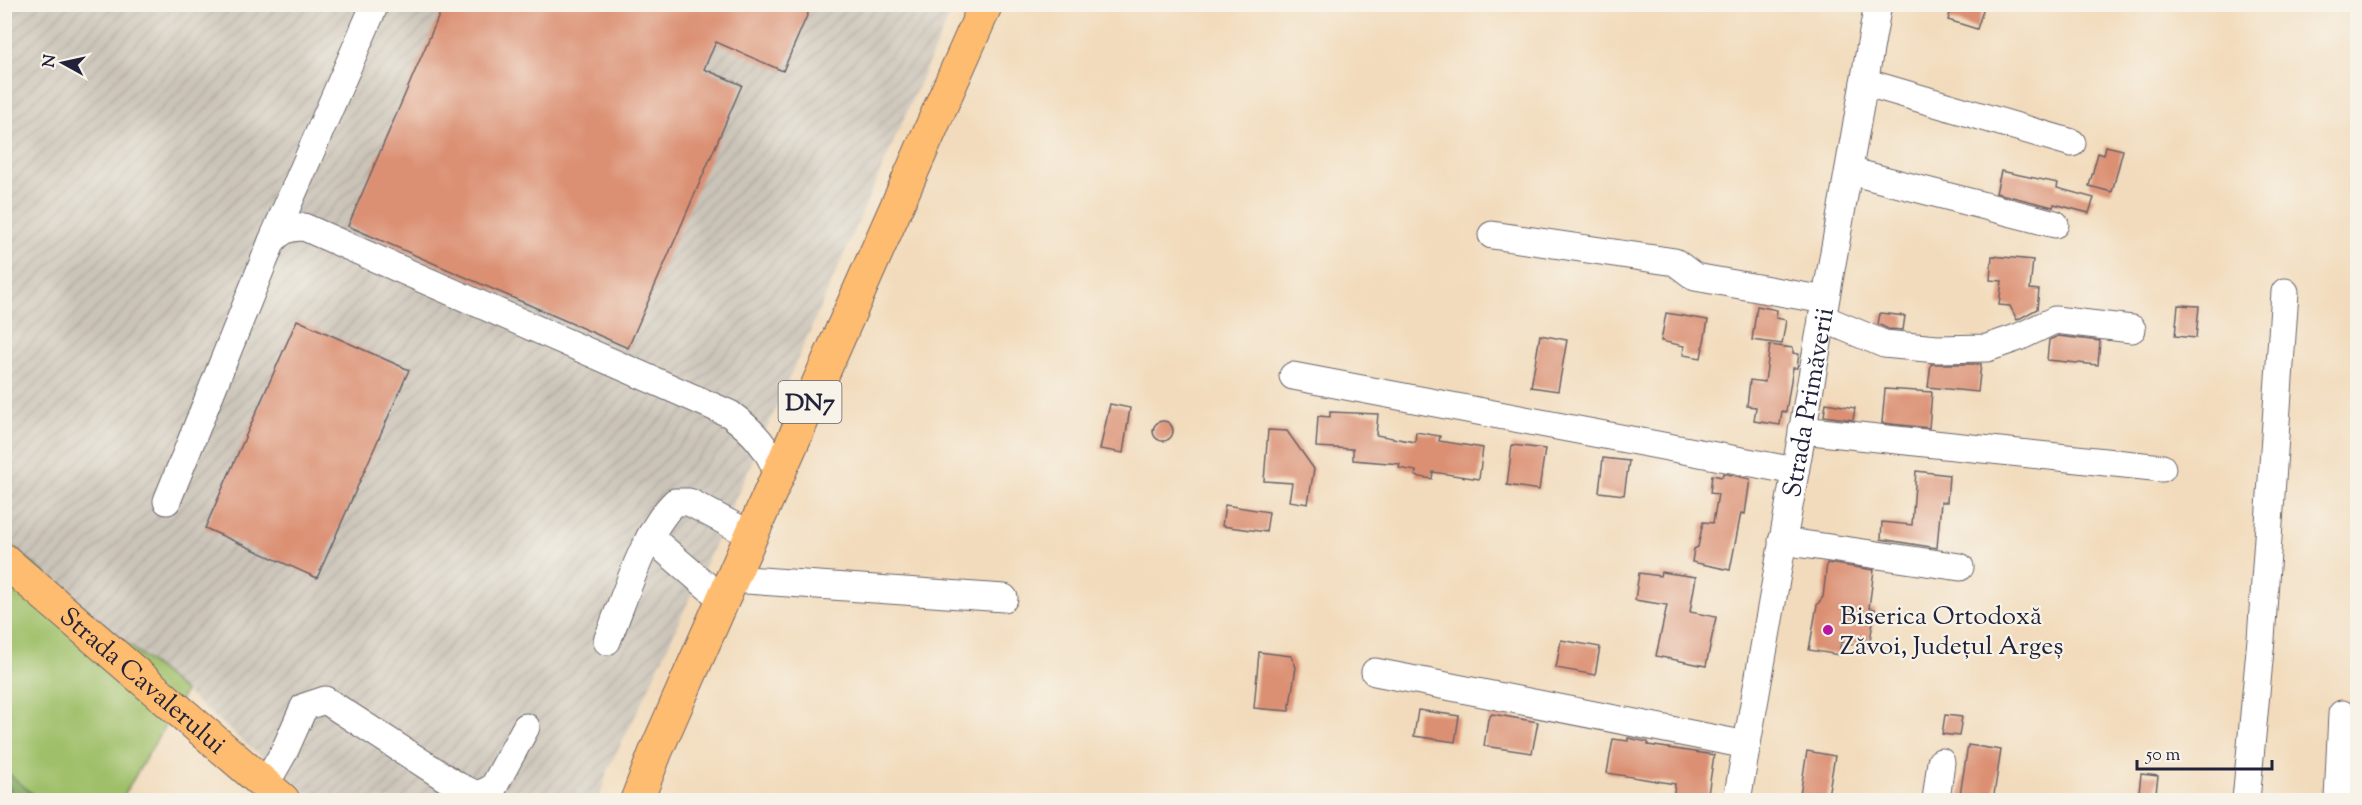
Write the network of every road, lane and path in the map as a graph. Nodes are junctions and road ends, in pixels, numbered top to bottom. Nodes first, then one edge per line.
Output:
1 (375, 4) edge
2 (986, 4) edge
3 (1878, 4) edge
4 (1864, 81) junction
5 (2072, 143) dead end
6 (1849, 171) junction
7 (291, 198) junction
8 (2055, 225) dead end
9 (304, 227) junction
10 (1492, 235) dead end
11 (272, 241) junction
12 (2285, 292) dead end
13 (1824, 309) junction
14 (2132, 329) dead end
15 (1293, 376) dead end
16 (1802, 430) junction
17 (2162, 468) dead end
18 (1795, 471) junction
19 (778, 475) junction
20 (167, 501) dead end
21 (752, 535) junction
22 (650, 537) junction
23 (1782, 541) junction
24 (4, 560) edge
25 (1960, 567) dead end
26 (728, 589) junction
27 (1004, 598) dead end
28 (607, 641) dead end
29 (1375, 672) dead end
30 (2342, 714) dead end
31 (526, 727) dead end
32 (1747, 745) junction
33 (1941, 762) dead end
34 (273, 793) edge
35 (637, 801) edge
36 (1737, 801) edge
37 (1936, 801) edge
38 (2246, 801) edge
39 (2338, 801) edge

1 - 7 street
2 - 19 main road, DN7
3 - 4 street, Strada Primăverii
4 - 5 street
4 - 6 street, Strada Primăverii
6 - 8 street
6 - 13 street, Strada Primăverii
7 - 9 street
7 - 11 street
9 - 11 street
9 - 19 street
10 - 13 street
11 - 20 street
12 - 38 street
13 - 14 street
13 - 16 street, Strada Primăverii
15 - 18 street
16 - 17 street
16 - 18 street, Strada Primăverii
18 - 23 street, Strada Primăverii
19 - 21 main road, DN7
21 - 22 street
21 - 26 main road, DN7
22 - 26 street
22 - 28 street
23 - 25 street
23 - 32 street, Strada Primăverii
24 - 34 main road, Strada Cavalerului
26 - 27 street
26 - 35 main road, DN7
29 - 32 street
30 - 39 street
31 - 34 street
32 - 36 street, Strada Primăverii
33 - 37 street

